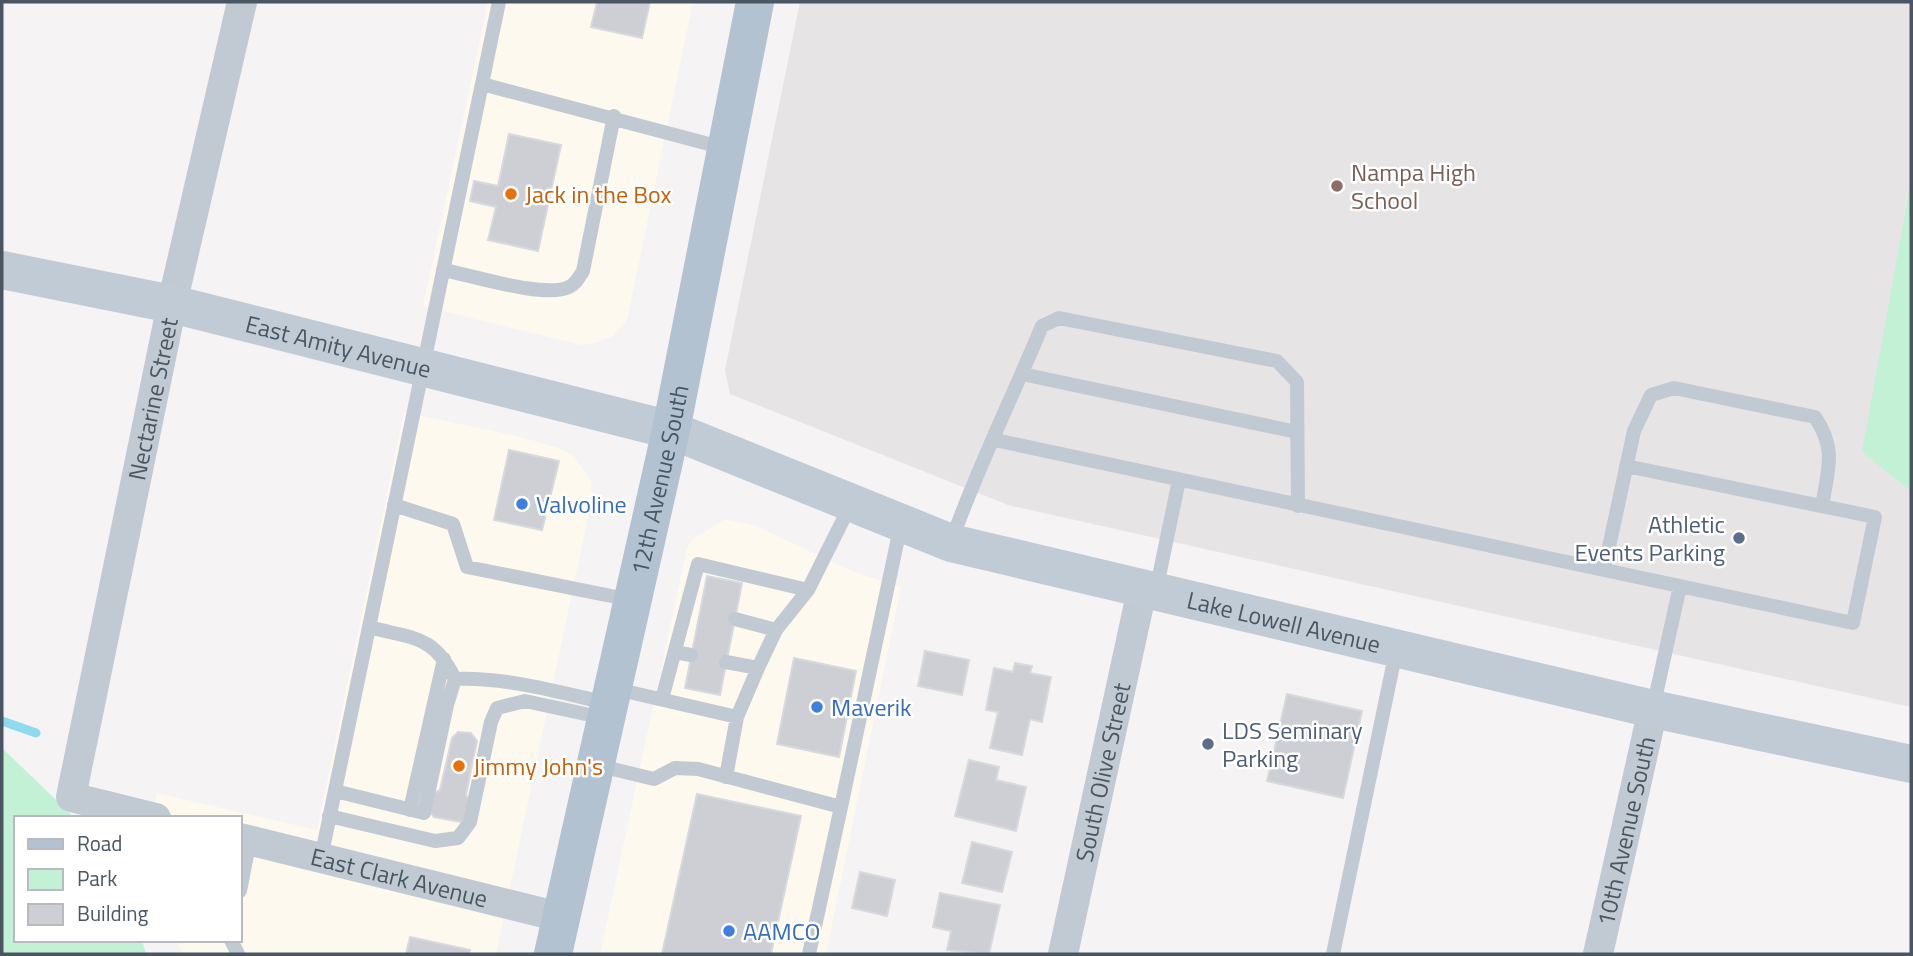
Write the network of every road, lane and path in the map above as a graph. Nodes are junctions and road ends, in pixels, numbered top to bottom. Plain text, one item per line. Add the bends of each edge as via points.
1 (242, 2) edge
2 (499, 2) edge
3 (755, 2) edge
4 (482, 84) junction
5 (614, 116) junction
6 (726, 148) junction
7 (2, 270) edge
8 (443, 270) junction
9 (172, 304) junction
10 (423, 368) junction
11 (1023, 374) junction
12 (671, 430) junction
13 (1297, 432) junction
14 (995, 440) junction
15 (1626, 466) junction
16 (1179, 480) junction
17 (851, 503) junction
18 (394, 505) junction
19 (1298, 506) junction
20 (1822, 506) junction
21 (901, 523) junction
22 (951, 543) junction
23 (1604, 570) junction
24 (1679, 586) junction
25 (808, 590) junction
26 (1149, 591) junction
27 (631, 600) junction
28 (735, 620) dead end
29 (369, 627) junction
30 (776, 630) junction
31 (1396, 648) junction
32 (675, 652) junction
33 (691, 655) dead end
34 (444, 659) junction
35 (726, 662) dead end
36 (758, 668) junction
37 (455, 679) junction
38 (663, 699) junction
39 (609, 703) junction
40 (1653, 709) junction
41 (737, 717) junction
42 (595, 764) junction
43 (1911, 764) edge
44 (726, 776) junction
45 (335, 791) junction
46 (841, 807) junction
47 (410, 810) junction
48 (148, 816) edge
49 (329, 816) junction
50 (245, 839) edge
51 (321, 858) junction
52 (242, 870) edge
53 (560, 917) junction
54 (553, 954) edge
55 (809, 954) edge
56 (1063, 954) edge
57 (1333, 954) edge
58 (1598, 954) edge

1 - 9 street, Nectarine Street
2 - 4 lane
3 - 6 main road, 12th Avenue South
4 - 5 lane
4 - 8 lane
5 - 6 lane
5 - 8 lane via 583,271 576,282 568,288 544,290
6 - 12 main road, 12th Avenue South
7 - 9 main road, East Amity Avenue
8 - 10 lane
9 - 10 main road, East Amity Avenue
9 - 48 street, Nectarine Street via 71,797
10 - 12 main road, East Amity Avenue
10 - 18 lane
11 - 13 lane
11 - 13 lane via 1042,326 1059,318 1277,361 1297,382
11 - 14 lane
12 - 17 main road, Lake Lowell Avenue
12 - 27 main road, 12th Avenue South
13 - 19 lane
14 - 16 lane
14 - 22 lane
15 - 20 lane
15 - 20 lane via 1643,408 1651,395 1674,388 1815,417 1827,436 1831,455
15 - 23 lane
16 - 19 lane
16 - 26 lane
17 - 21 main road, Lake Lowell Avenue
17 - 25 lane
18 - 27 lane via 453,524 467,567
18 - 29 lane
19 - 23 lane
20 - 24 lane via 1875,517 1853,623
21 - 22 main road, Lake Lowell Avenue
21 - 46 lane
22 - 26 main road, Lake Lowell Avenue
23 - 24 lane
24 - 40 lane
25 - 30 lane
25 - 32 lane via 698,564 692,610
26 - 31 main road, Lake Lowell Avenue
26 - 56 street, South Olive Street
27 - 39 main road, 12th Avenue South
28 - 30 lane
29 - 34 lane via 429,643
29 - 45 lane
30 - 36 lane
31 - 40 main road, Lake Lowell Avenue
31 - 57 lane
32 - 33 lane
32 - 38 lane
34 - 37 lane
34 - 47 lane
35 - 36 lane
36 - 41 lane
37 - 39 lane via 476,678
37 - 47 lane via 424,813
38 - 39 lane
38 - 41 lane
39 - 42 main road, 12th Avenue South
39 - 49 lane via 525,701 497,708 470,822 458,838 435,841
40 - 43 main road, Lake Lowell Avenue
40 - 58 street, 10th Avenue South
41 - 44 lane
42 - 44 lane via 654,779 675,768
42 - 53 main road, 12th Avenue South
44 - 46 lane
45 - 47 lane
45 - 49 lane
46 - 55 lane
49 - 51 lane
50 - 51 street, East Clark Avenue
50 - 52 lane
51 - 53 street, East Clark Avenue
53 - 54 main road, 12th Avenue South

